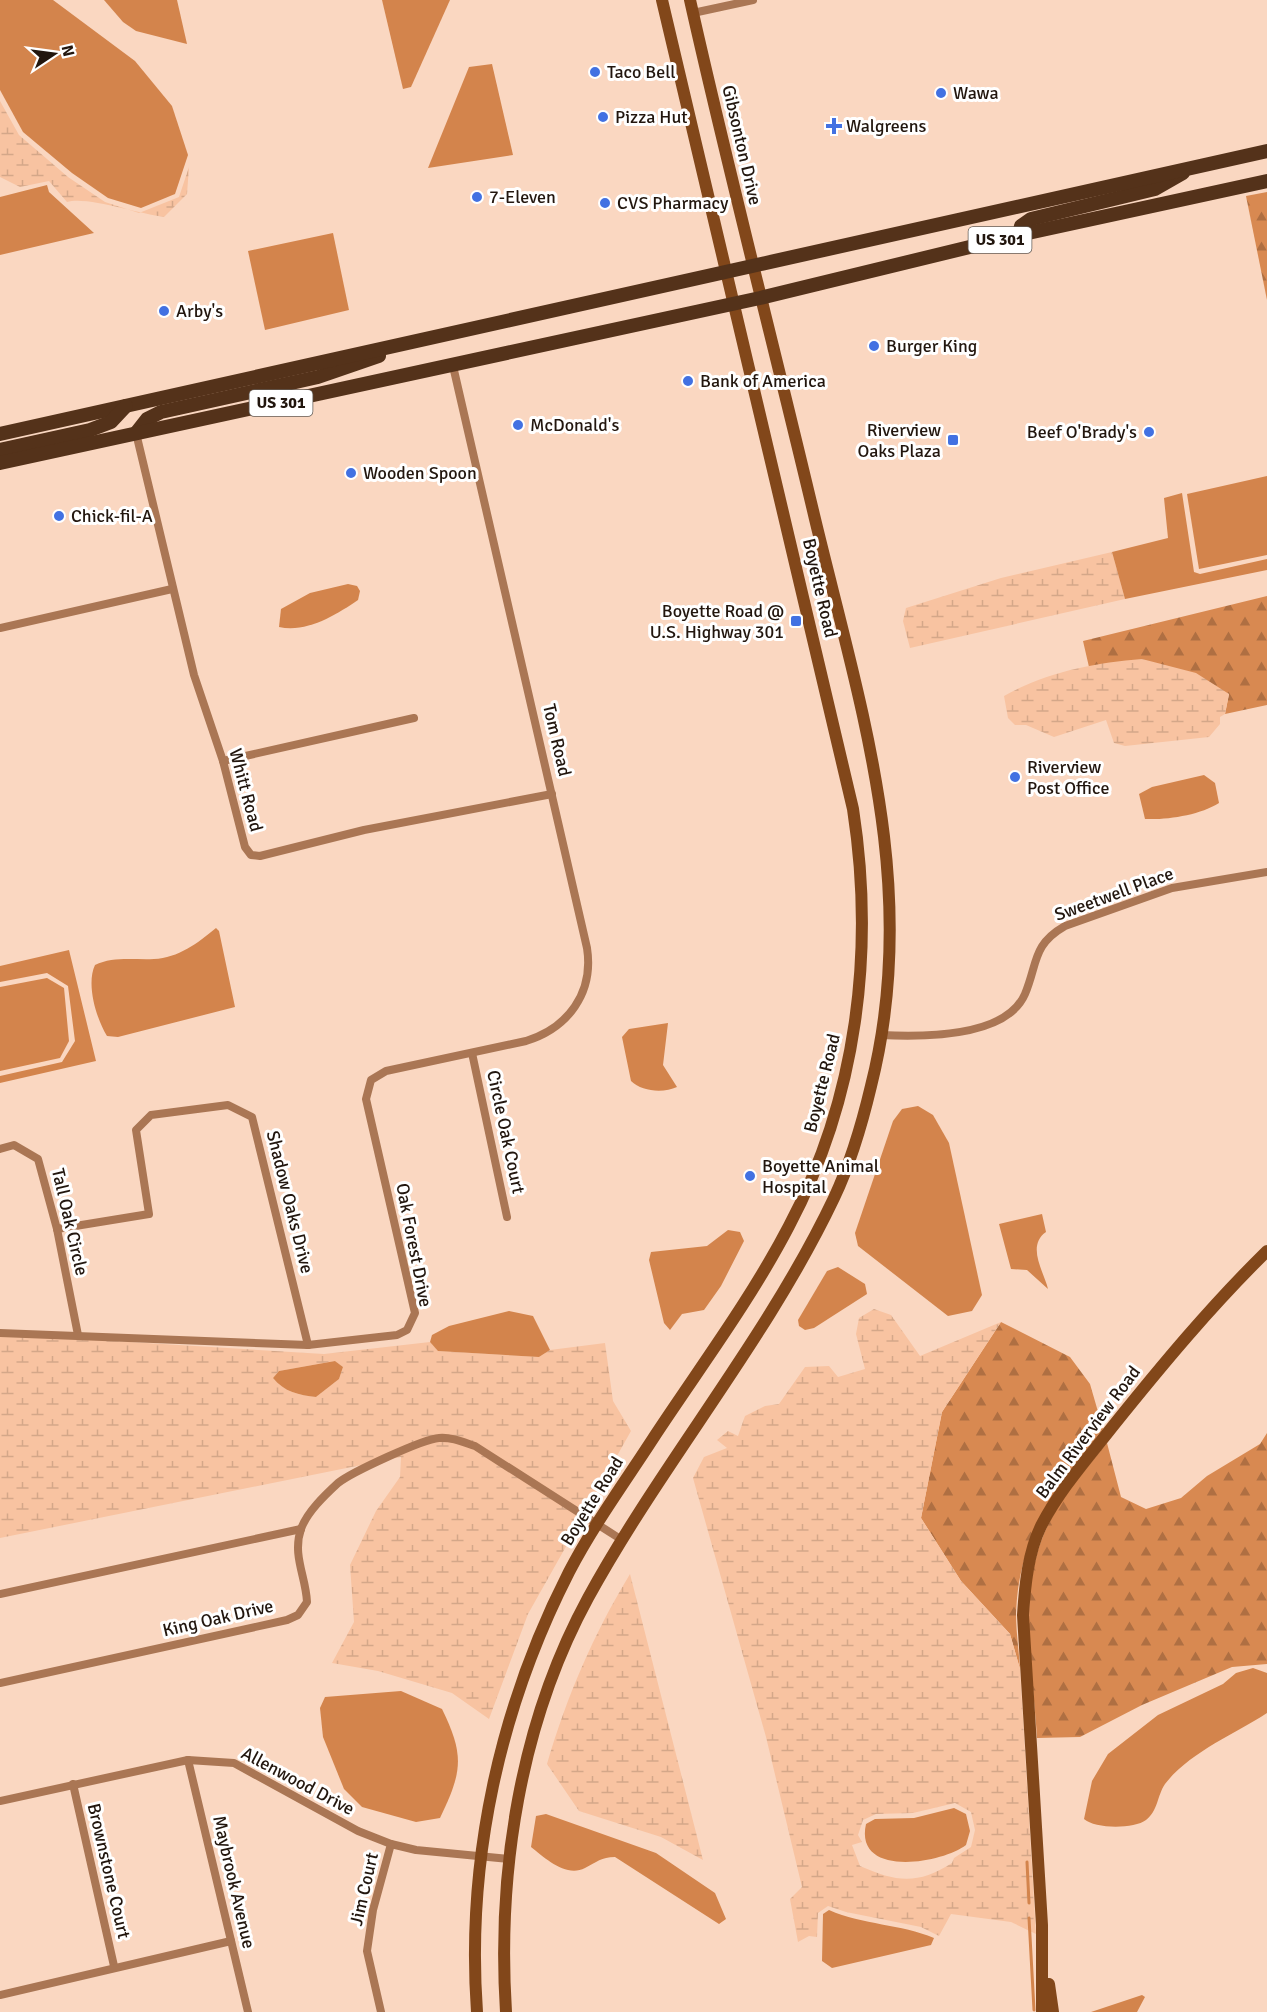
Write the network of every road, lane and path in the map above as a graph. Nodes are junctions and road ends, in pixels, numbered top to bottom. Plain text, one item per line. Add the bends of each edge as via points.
1 (662, 0) edge
2 (690, 0) edge
3 (753, 0) edge
4 (693, 13) junction
5 (1267, 151) edge
6 (1189, 169) junction
7 (1267, 181) edge
8 (1019, 235) junction
9 (751, 266) junction
10 (725, 272) junction
11 (760, 298) junction
12 (734, 303) junction
13 (394, 346) junction
14 (453, 366) junction
15 (126, 406) junction
16 (136, 433) junction
17 (0, 434) edge
18 (0, 450) edge
19 (0, 463) edge
20 (172, 589) junction
21 (0, 628) edge
22 (414, 718) dead end
23 (223, 761) junction
24 (552, 794) junction
25 (1267, 872) edge
26 (881, 1035) junction
27 (472, 1053) junction
28 (0, 1149) edge
29 (507, 1218) dead end
30 (57, 1229) junction
31 (1267, 1251) edge
32 (0, 1333) edge
33 (78, 1335) junction
34 (308, 1345) junction
35 (598, 1525) junction
36 (301, 1528) junction
37 (622, 1539) junction
38 (0, 1594) edge
39 (0, 1683) edge
40 (188, 1760) junction
41 (73, 1784) junction
42 (0, 1801) edge
43 (392, 1844) junction
44 (481, 1856) junction
45 (509, 1859) junction
46 (1042, 1925) junction
47 (231, 1941) junction
48 (114, 1966) junction
49 (0, 1995) edge
50 (248, 2012) edge
51 (381, 2012) edge
52 (477, 2012) edge
53 (506, 2012) edge
54 (1042, 2012) edge
55 (1053, 2012) edge

1 - 10 main road
2 - 4 main road, Gibsonton Drive
3 - 4 street
4 - 9 main road, Gibsonton Drive
5 - 6 main road, US 301
6 - 8 main road via 1155,189 1031,219 1021,226
6 - 9 main road, US 301
7 - 8 main road, US 301
8 - 11 main road, US 301
9 - 10 main road, US 301
9 - 11 main road, Gibsonton Drive
10 - 12 main road, Boyette Road
10 - 13 main road, US 301
11 - 12 main road, US 301
11 - 26 main road, Boyette Road via 882,811 891,905 889,976
12 - 14 main road, US 301
12 - 35 main road, Boyette Road via 853,809 862,904 859,985 850,1056 840,1095 824,1148 801,1202 744,1300
13 - 15 main road, US 301
13 - 16 main road via 367,362 318,377 161,412 147,419
14 - 16 main road, US 301
14 - 24 street, Tom Road
15 - 17 main road, US 301
15 - 18 main road via 111,422 90,430
16 - 19 main road, US 301
16 - 20 street, Whitt Road
20 - 21 street
20 - 23 street, Whitt Road via 194,675
22 - 23 street
23 - 24 street, Whitt Road via 245,847 256,856 364,830
24 - 27 street, Tom Road via 587,948 584,989 568,1017 551,1031
25 - 26 street, Sweetwell Place via 1172,888 1052,933 1042,945 1020,1002 998,1021 933,1034
26 - 37 main road, Boyette Road via 858,1134 835,1197 766,1317
27 - 29 street, Circle Oak Court
27 - 34 street, Oak Forest Drive via 386,1071 371,1080 366,1099 414,1313 407,1330 397,1335
28 - 30 street, Tall Oak Circle via 14,1145 38,1159
30 - 33 street, Tall Oak Circle
30 - 34 street, Shadow Oaks Drive via 149,1214 136,1130 151,1115 228,1105 252,1117
31 - 46 main road, Balm Riverview Road via 1163,1363 1061,1491 1040,1527 1026,1575 1023,1607
32 - 33 street, Oak Forest Drive
33 - 34 street, Oak Forest Drive
35 - 36 street, King Oak Drive via 475,1446 438,1438 417,1444 340,1482 317,1504
35 - 37 street, King Oak Drive
35 - 44 main road, Boyette Road via 570,1570 523,1678 500,1755
36 - 38 street
36 - 39 street, King Oak Drive via 297,1554 307,1602 298,1615
37 - 45 main road, Boyette Road via 585,1604 544,1705 517,1807
40 - 41 street, Allenwood Drive
40 - 43 street, Allenwood Drive via 234,1763 358,1831
40 - 47 street, Maybrook Avenue
41 - 42 street, Allenwood Drive
41 - 48 street, Brownstone Court
43 - 44 street, Allenwood Drive
43 - 51 street, Jim Court via 373,1910 367,1951
44 - 45 street, Allenwood Drive
44 - 52 main road, Boyette Road via 475,1951
45 - 53 main road, Boyette Road via 504,1930
46 - 54 main road, Balm Riverview Road
46 - 55 main road, Balm Riverview Road
47 - 48 street
47 - 50 street, Maybrook Avenue
48 - 49 street

